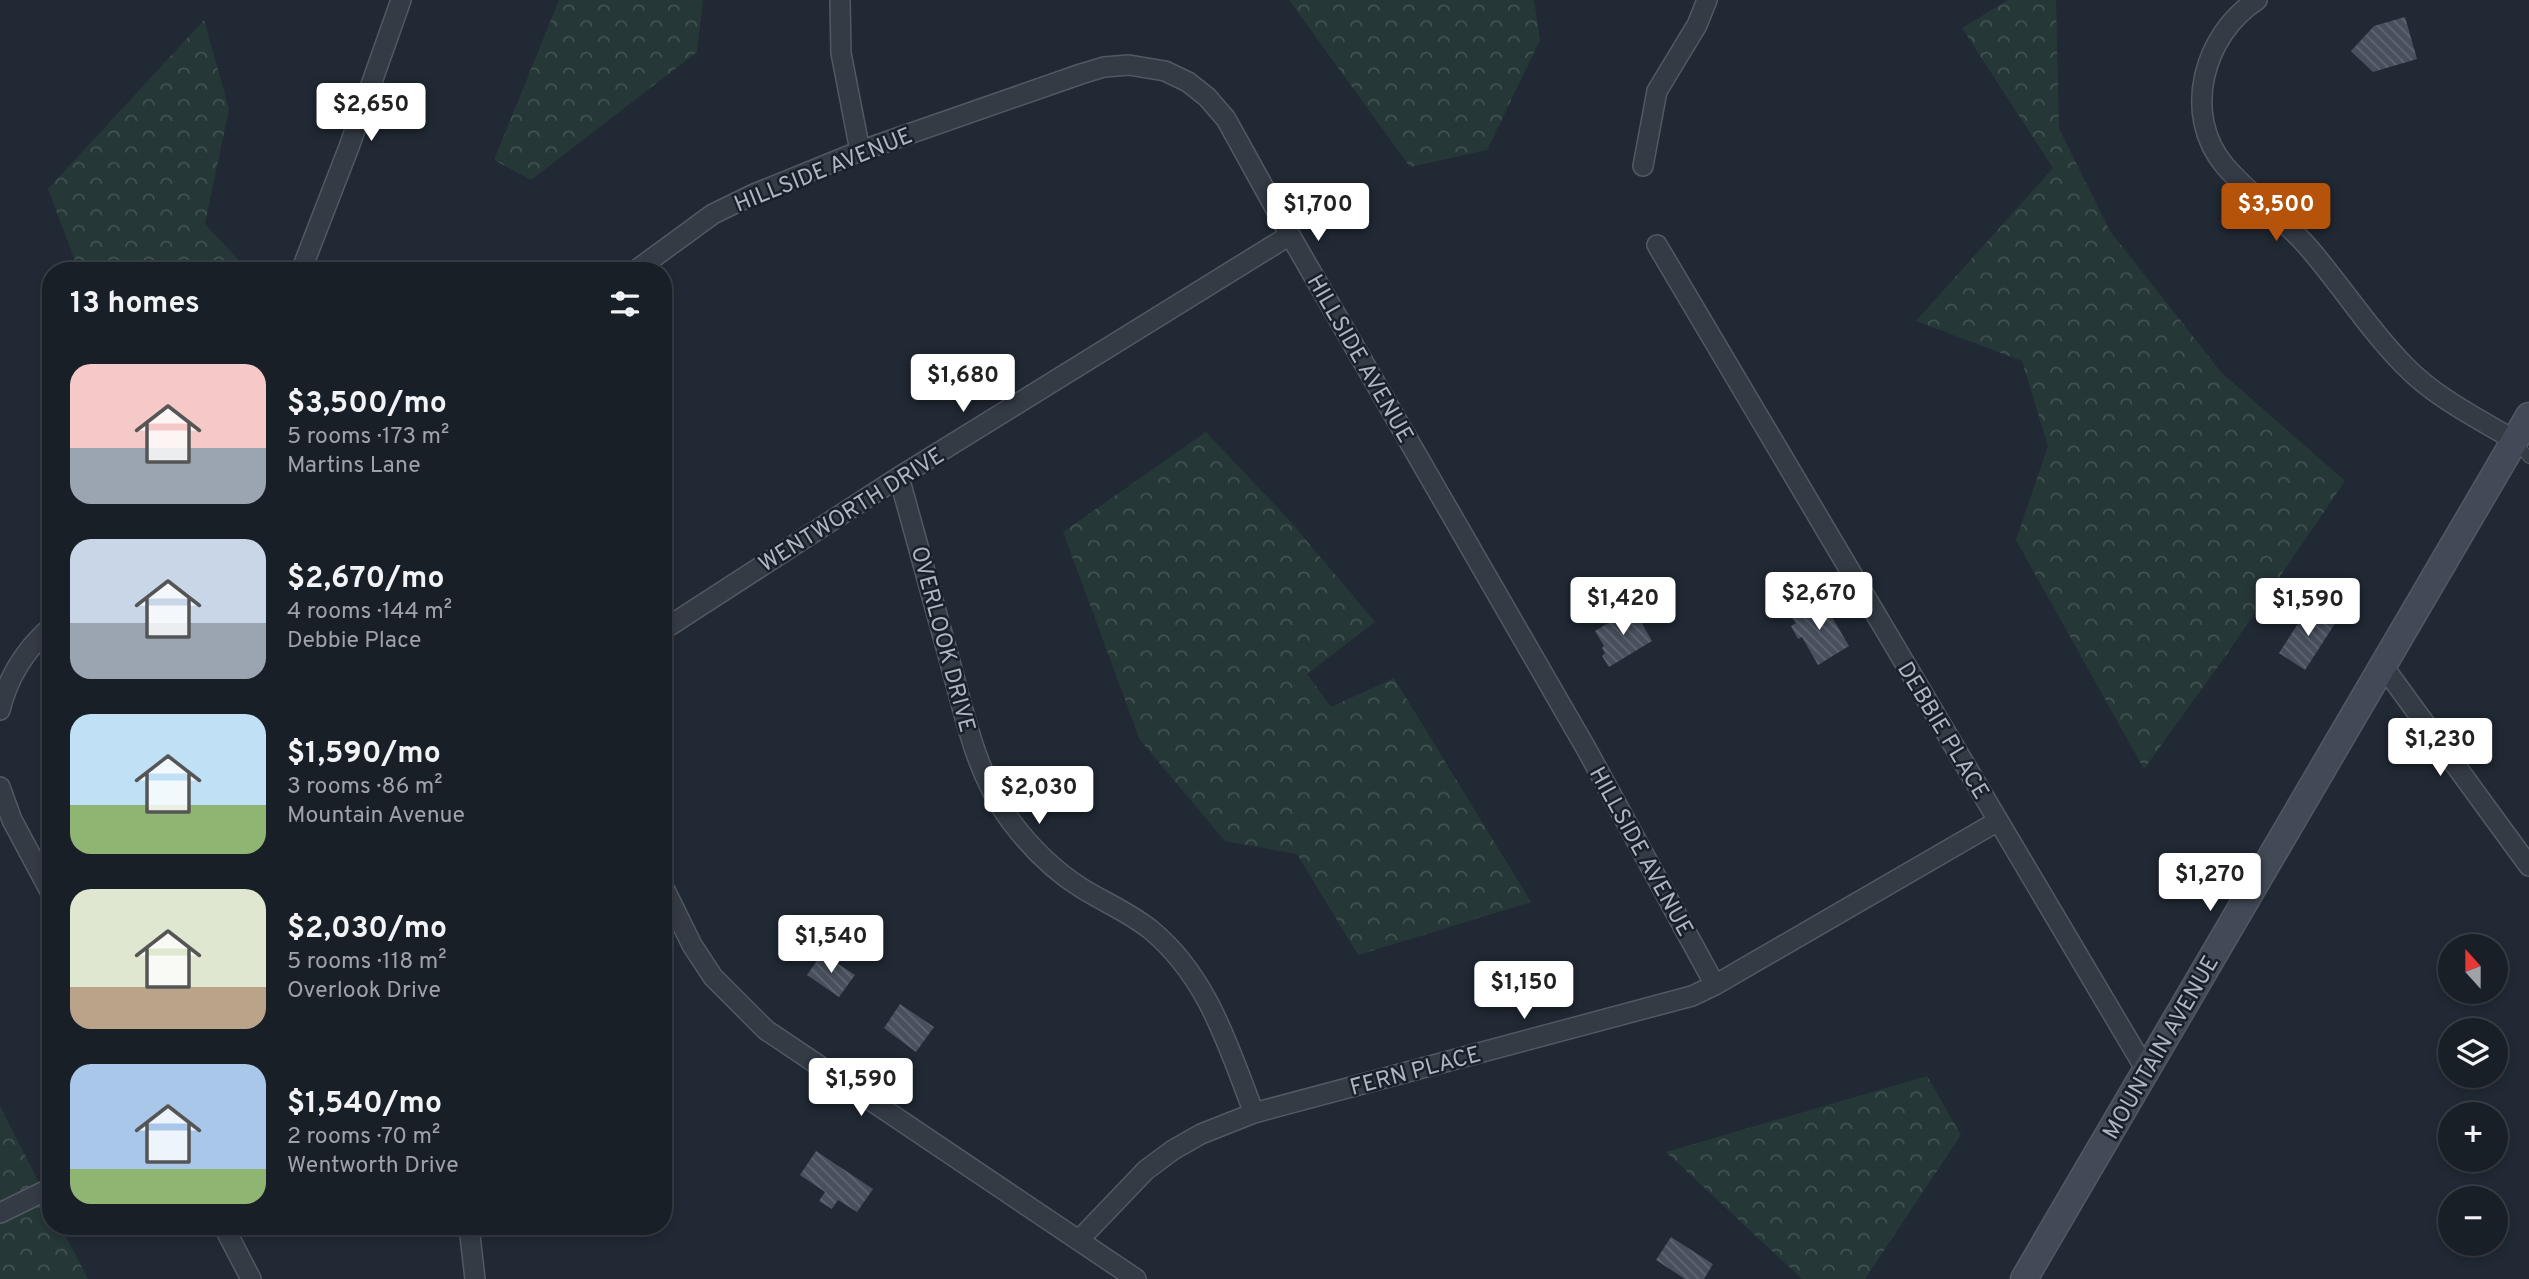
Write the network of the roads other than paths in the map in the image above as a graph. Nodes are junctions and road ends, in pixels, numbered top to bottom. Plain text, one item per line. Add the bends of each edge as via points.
1 (401, 0) edge
2 (840, 0) edge
3 (1707, 0) edge
4 (2258, 0) edge
5 (860, 151) junction
6 (1643, 166) dead end
7 (1290, 235) junction
8 (1657, 245) dead end
9 (304, 262) edge
10 (647, 262) edge
11 (2529, 416) edge
12 (2524, 445) edge
13 (899, 477) junction
14 (672, 624) edge
15 (42, 637) edge
16 (2383, 666) junction
17 (0, 710) edge
18 (0, 787) edge
19 (1998, 821) junction
20 (2529, 866) edge
21 (42, 876) edge
22 (672, 904) edge
23 (1715, 985) junction
24 (2146, 1070) junction
25 (1254, 1112) junction
26 (42, 1192) edge
27 (0, 1213) edge
28 (229, 1235) edge
29 (470, 1235) edge
30 (1079, 1240) junction
31 (251, 1279) edge
32 (475, 1279) edge
33 (1136, 1279) edge
34 (2024, 1279) edge

1 - 9 street
2 - 5 street via 841,53
3 - 6 street via 1657,91
4 - 12 street via 2228,26 2209,58 2203,83 2202,108 2224,165 2308,247 2406,367 2442,397
5 - 7 street, HILLSIDE AVENUE via 1104,67 1141,66 1188,82 1216,105
5 - 10 street, HILLSIDE AVENUE via 713,214
7 - 13 street, WENTWORTH DRIVE
7 - 23 street, HILLSIDE AVENUE via 1580,738
8 - 19 street, DEBBIE PLACE
11 - 12 main road, MOUNTAIN AVENUE
12 - 16 main road, MOUNTAIN AVENUE
13 - 14 street, WENTWORTH DRIVE
13 - 25 street, OVERLOOK DRIVE via 972,743 994,795 1042,858 1085,890 1132,915 1189,970 1216,1014
15 - 17 street via 21,660
16 - 20 street
16 - 24 main road, MOUNTAIN AVENUE
18 - 21 street
19 - 23 street, FERN PLACE
19 - 24 street, DEBBIE PLACE
22 - 30 street via 713,977 766,1030
23 - 25 street, FERN PLACE via 1652,1008
24 - 34 main road, MOUNTAIN AVENUE
25 - 30 street, FERN PLACE via 1173,1150 1146,1170
26 - 27 street
28 - 31 street
29 - 32 street
30 - 33 street

